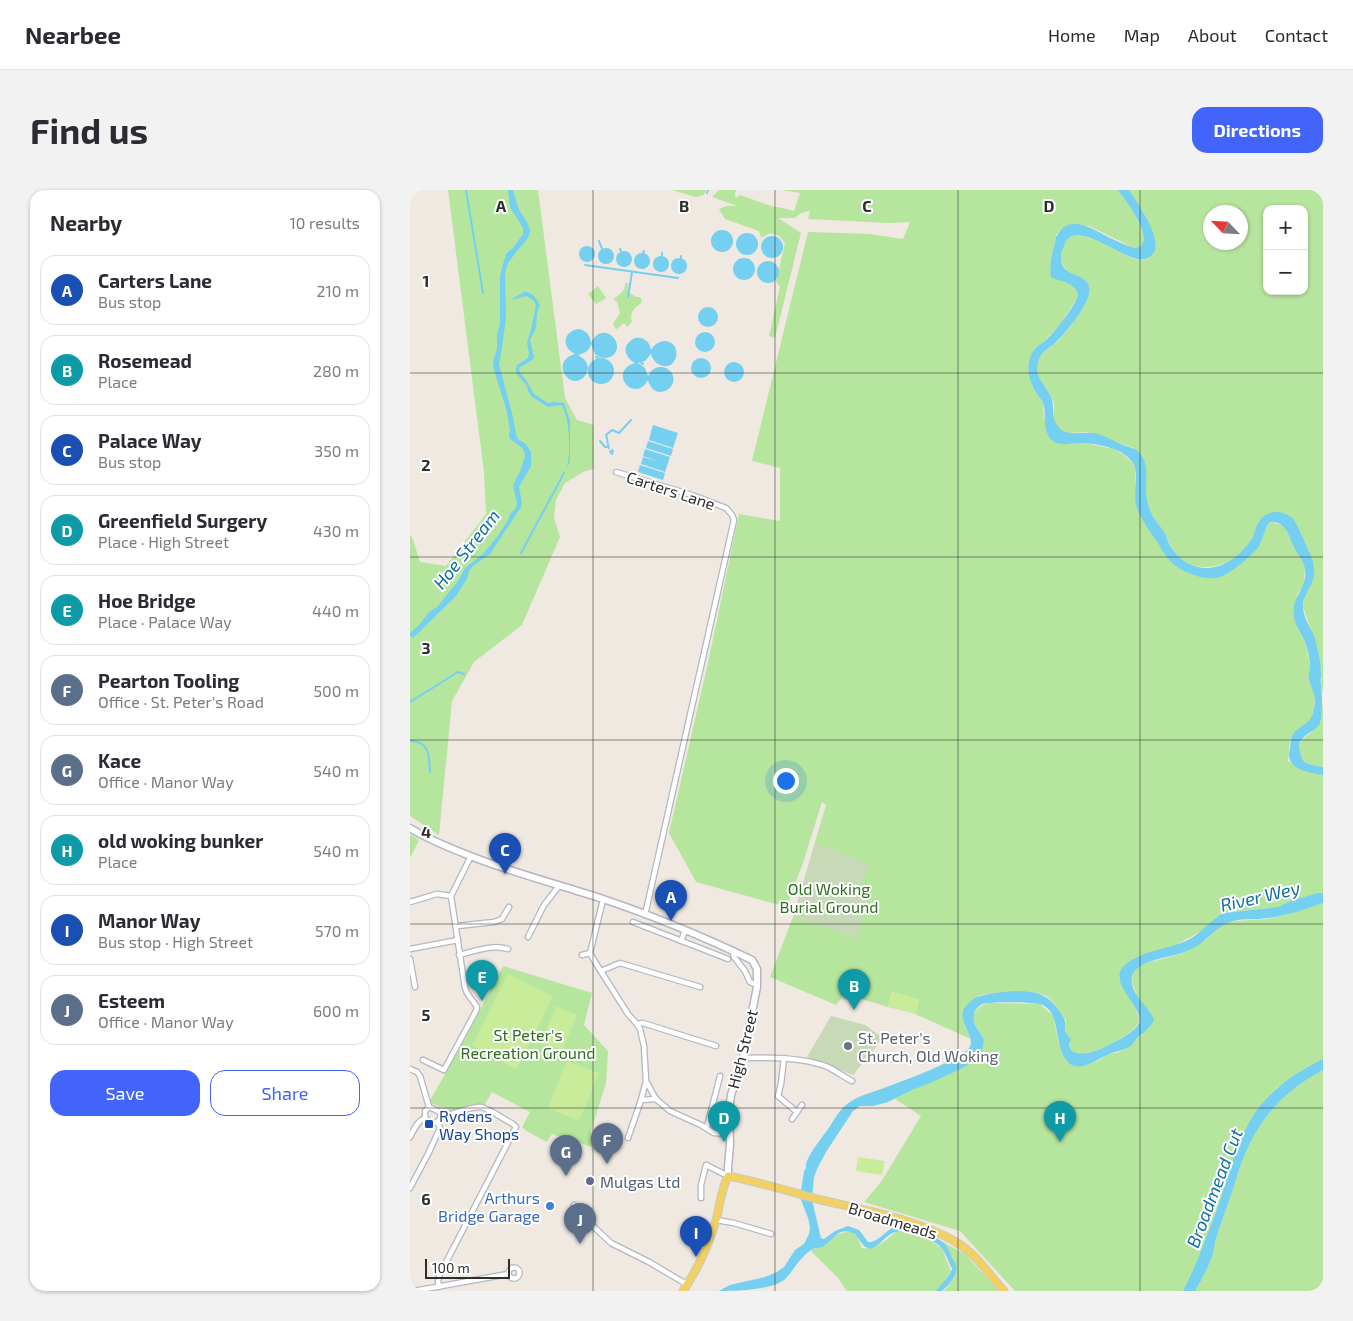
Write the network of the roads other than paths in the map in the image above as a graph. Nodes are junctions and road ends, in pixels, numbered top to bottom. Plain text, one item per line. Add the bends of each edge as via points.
1 (616, 472) dead end
2 (410, 828) edge
3 (471, 856) junction
4 (559, 886) junction
5 (452, 896) junction
6 (603, 900) junction
7 (410, 902) edge
8 (509, 907) dead end
9 (645, 915) junction
10 (633, 922) dead end
11 (457, 926) junction
12 (685, 931) junction
13 (528, 936) dead end
14 (458, 940) junction
15 (681, 940) junction
16 (410, 949) edge
17 (508, 950) dead end
18 (732, 951) junction
19 (590, 953) junction
20 (459, 955) junction
21 (582, 955) dead end
22 (410, 959) edge
23 (728, 959) dead end
24 (601, 972) junction
25 (757, 985) junction
26 (700, 987) dead end
27 (415, 988) dead end
28 (637, 1024) junction
29 (716, 1046) dead end
30 (743, 1058) junction
31 (784, 1058) junction
32 (423, 1060) dead end
33 (410, 1069) edge
34 (720, 1076) dead end
35 (646, 1081) junction
36 (852, 1081) dead end
37 (656, 1099) junction
38 (641, 1100) junction
39 (802, 1105) dead end
40 (429, 1107) junction
41 (797, 1112) junction
42 (441, 1116) junction
43 (425, 1118) junction
44 (792, 1119) dead end
45 (437, 1122) junction
46 (708, 1128) junction
47 (730, 1134) junction
48 (410, 1138) edge
49 (628, 1138) dead end
50 (728, 1176) junction
51 (410, 1188) edge
52 (701, 1198) dead end
53 (574, 1206) dead end
54 (716, 1220) junction
55 (760, 1230) junction
56 (771, 1234) dead end
57 (758, 1237) dead end
58 (508, 1274) dead end
59 (439, 1287) junction
60 (685, 1288) edge
61 (414, 1291) edge
62 (1004, 1291) edge

1 - 9 street, Carters Lane via 726,508 734,520
2 - 3 main road
3 - 4 main road
3 - 5 street
4 - 6 main road
4 - 13 street via 544,905
5 - 7 street via 437,894
5 - 11 street
6 - 9 main road
6 - 19 street
8 - 11 street via 502,919 494,922
9 - 12 main road
10 - 15 street
11 - 14 street
12 - 15 street
12 - 18 main road
14 - 16 street
14 - 20 street
15 - 23 street
17 - 20 street via 501,947
18 - 25 street via 750,982
18 - 25 main road, High Street via 752,960 757,969
19 - 21 street
19 - 24 street
20 - 32 street via 465,988 477,1006 476,1011 444,1070
22 - 27 street
24 - 26 street via 620,963
24 - 28 street
25 - 30 main road, High Street
28 - 29 street
28 - 35 street via 644,1046
30 - 31 street
30 - 47 main road, High Street via 731,1095
31 - 36 street via 829,1067
31 - 41 street via 778,1096
33 - 40 street via 420,1076
34 - 46 street
35 - 37 street
35 - 38 street
37 - 38 street
37 - 46 street via 670,1111
38 - 49 street
39 - 41 street
40 - 42 street via 439,1111
40 - 43 street
41 - 44 street
42 - 45 street
42 - 59 street via 481,1107 516,1127 440,1274
43 - 45 street via 432,1123
43 - 48 street via 417,1124
45 - 51 street via 439,1132
46 - 47 street via 716,1134
47 - 50 main road, High Street
50 - 52 street via 706,1165
50 - 54 main road, High Street
50 - 62 main road, Broadmeads via 872,1211 927,1228 970,1252
53 - 60 street via 611,1243 649,1262
54 - 55 street
54 - 60 main road, High Street via 707,1246
55 - 56 street
55 - 57 street
58 - 59 street
59 - 61 street

